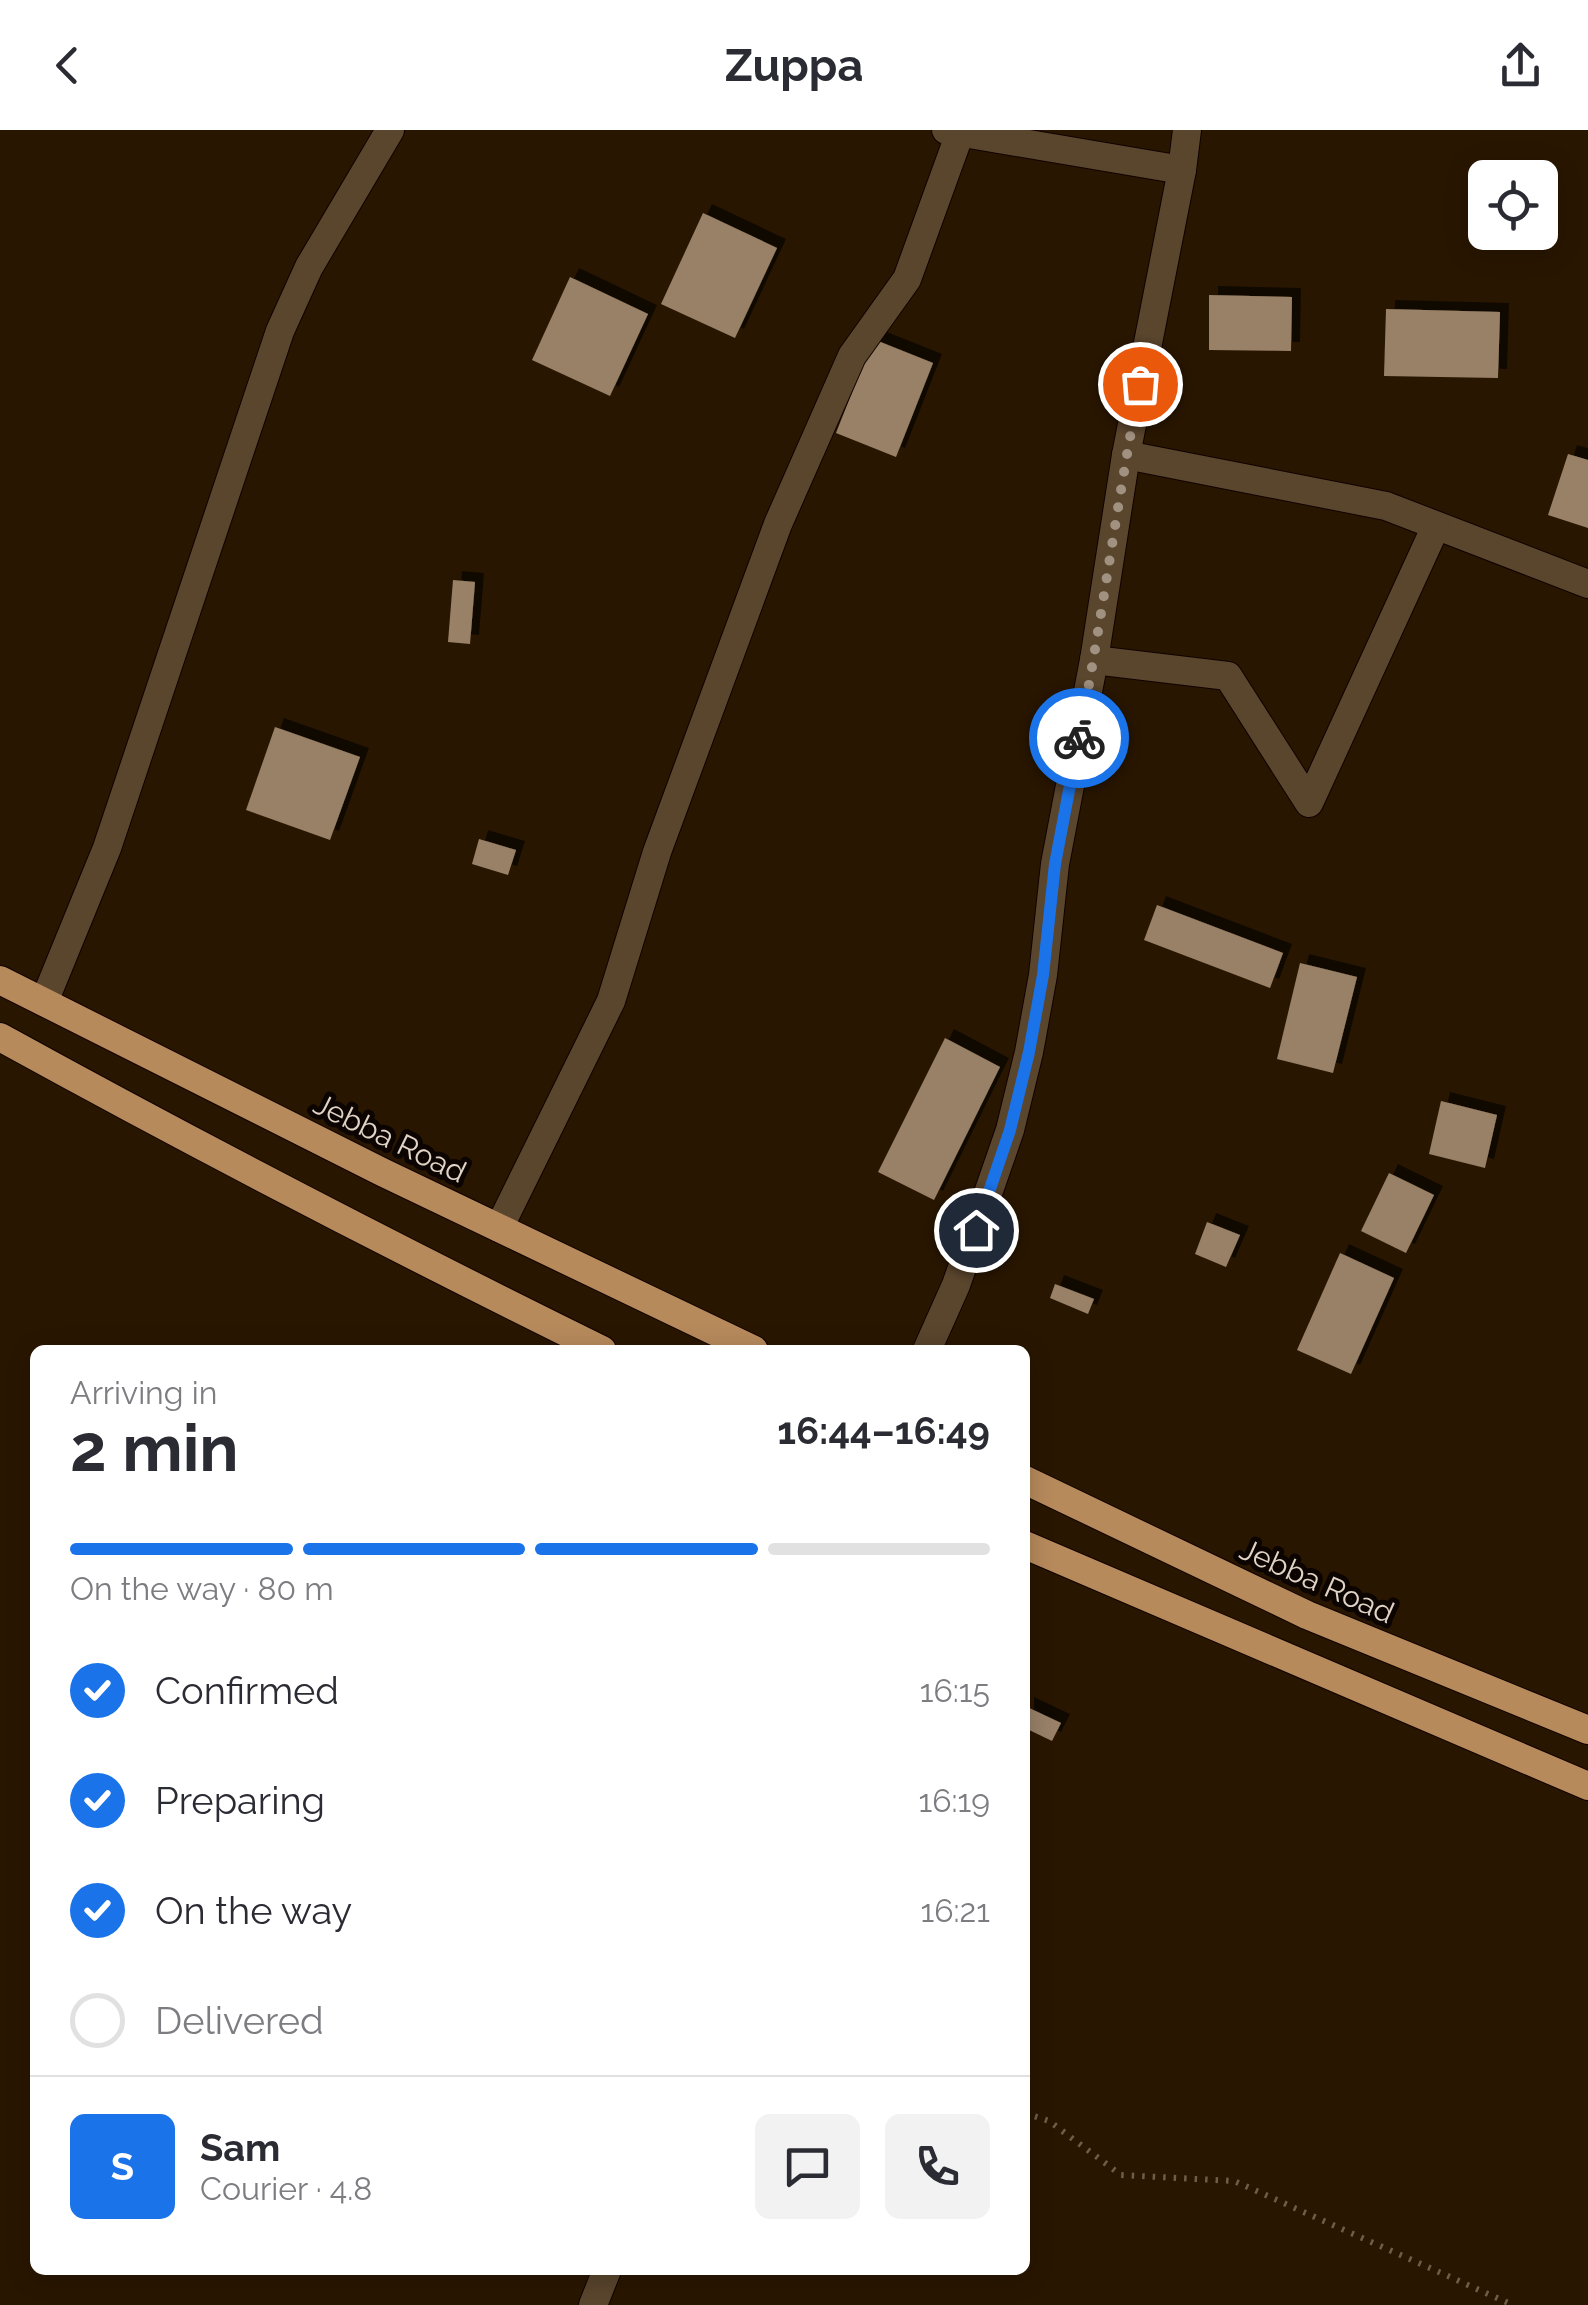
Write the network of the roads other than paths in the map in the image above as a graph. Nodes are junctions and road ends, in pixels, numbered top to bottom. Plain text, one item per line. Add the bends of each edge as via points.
1 (390, 130) edge
2 (1187, 130) edge
3 (952, 132) edge
4 (1182, 170) junction
5 (1126, 454) junction
6 (1436, 526) junction
7 (1588, 584) edge
8 (1094, 660) junction
9 (0, 980) edge
10 (44, 1002) junction
11 (0, 1037) edge
12 (499, 1228) junction
13 (592, 1345) edge
14 (744, 1345) edge
15 (929, 1345) edge
16 (1030, 1482) edge
17 (1030, 1547) edge
18 (1588, 1730) edge
19 (1588, 1786) edge
20 (605, 2275) edge
21 (594, 2305) edge

1 - 10 street via 280,331 108,848
2 - 4 street
3 - 4 street
3 - 12 street via 907,279 852,356 778,524 657,852 611,1002
4 - 5 street
5 - 6 street via 1386,506
5 - 8 street
6 - 7 street
6 - 8 street via 1308,803 1228,676
8 - 15 street via 1055,864 1029,1052 1010,1130
9 - 10 highway, Jebba Road
10 - 12 highway, Jebba Road
11 - 13 highway
12 - 14 highway, Jebba Road
16 - 18 highway, Jebba Road via 1307,1614
17 - 19 highway
20 - 21 street

